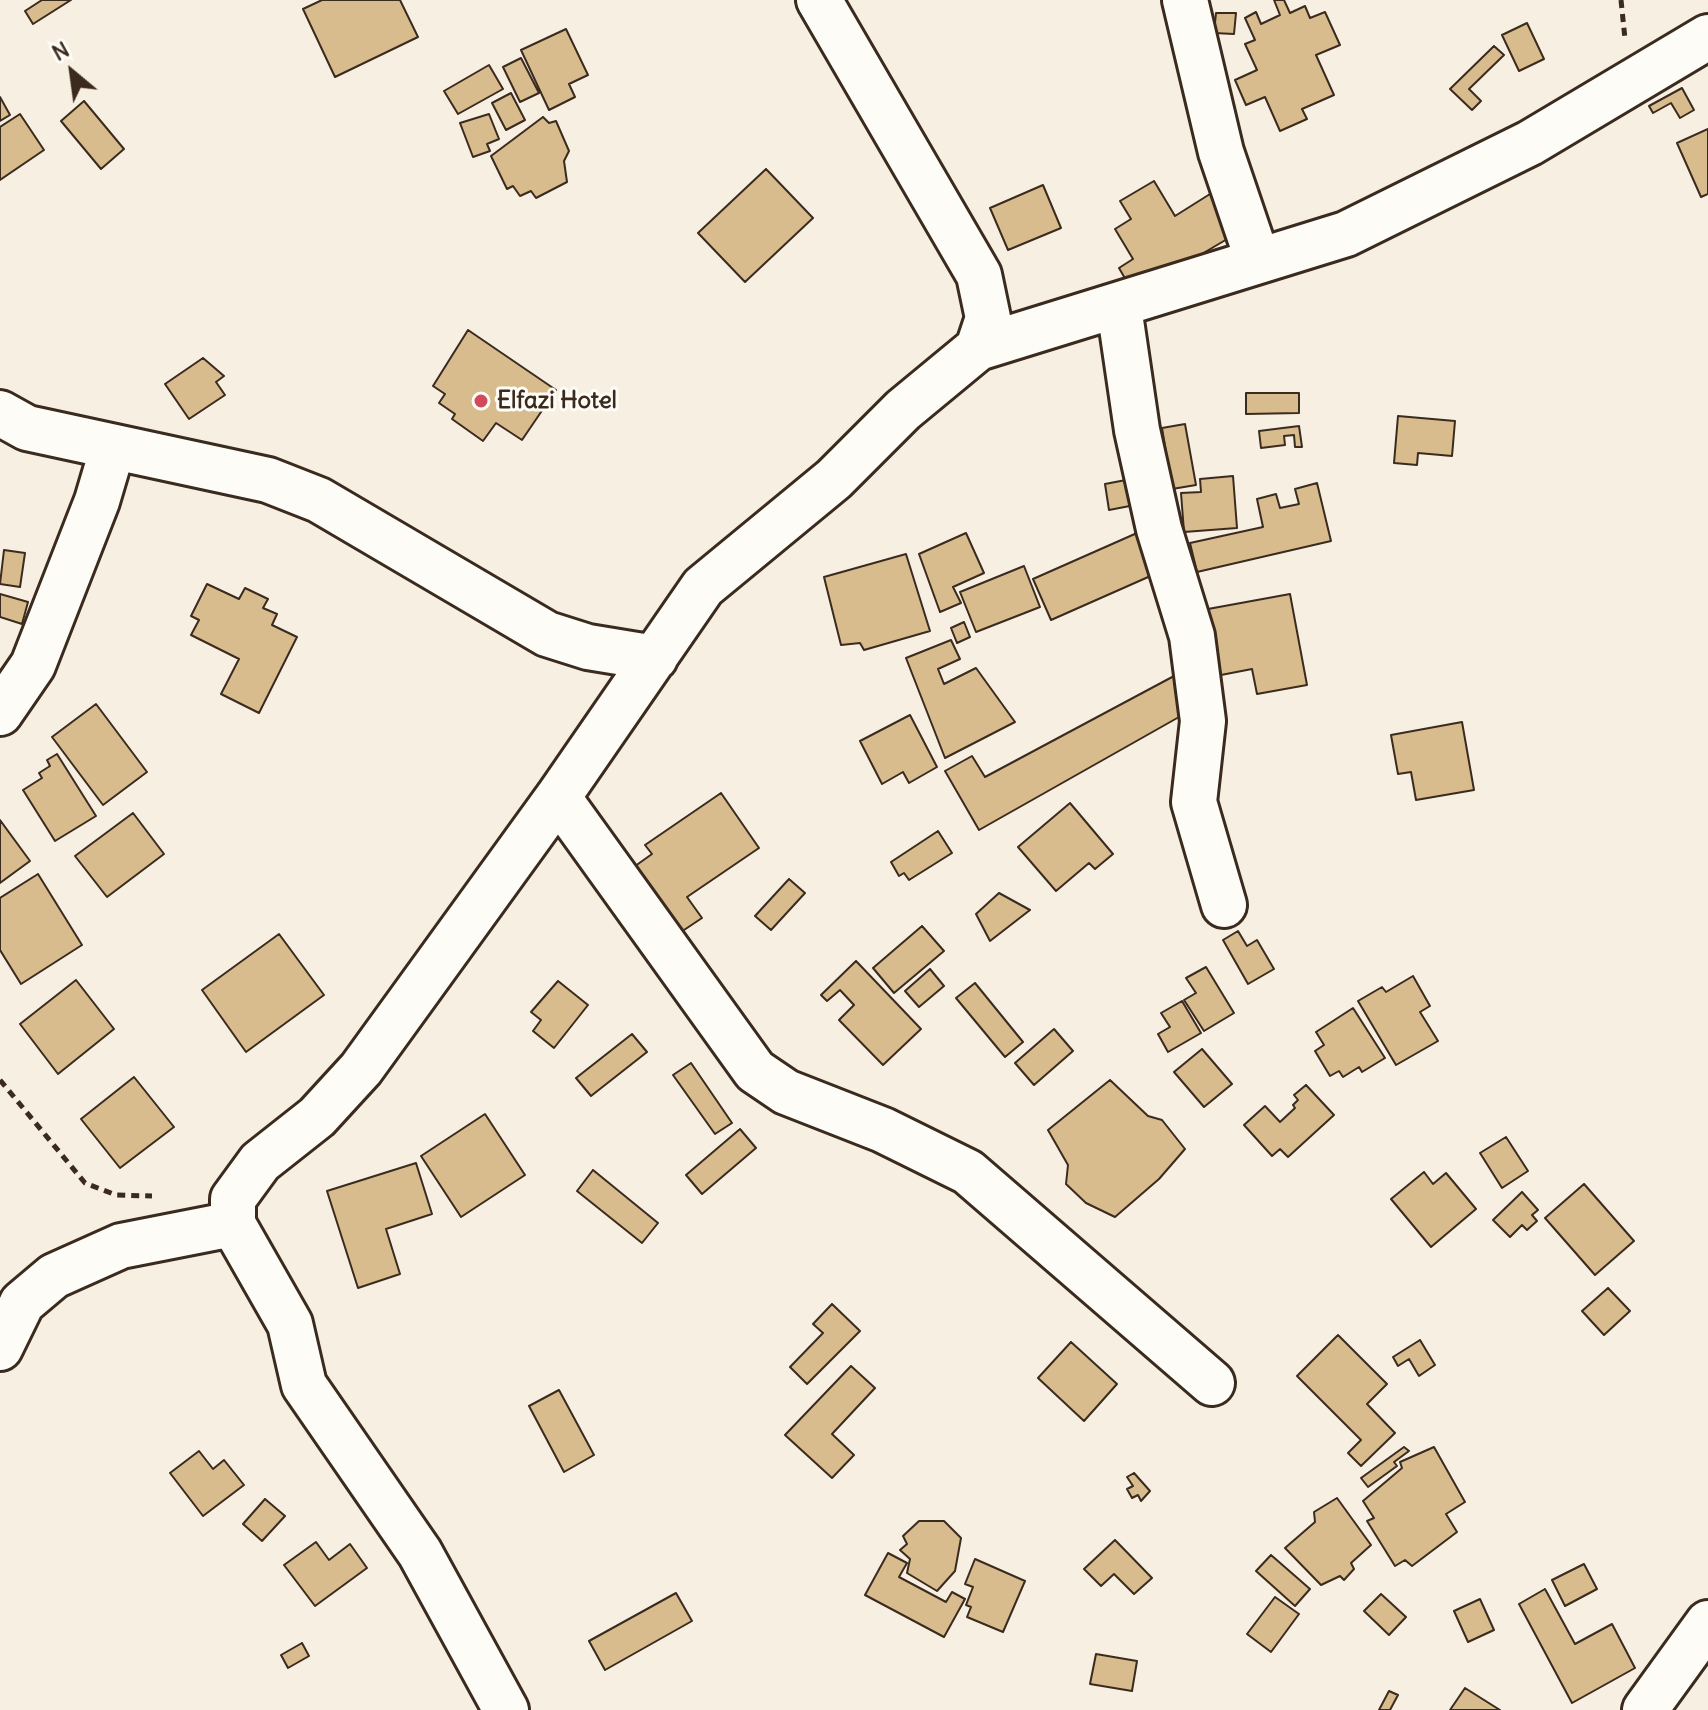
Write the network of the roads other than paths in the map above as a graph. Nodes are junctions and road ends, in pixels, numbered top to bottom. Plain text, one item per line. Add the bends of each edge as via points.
1 (819, 0) edge
2 (1185, 0) edge
3 (1708, 37) edge
4 (1258, 261) junction
5 (1119, 307) junction
6 (978, 348) junction
7 (0, 413) edge
8 (113, 447) junction
9 (655, 658) junction
10 (0, 713) edge
11 (558, 797) junction
12 (1224, 905) dead end
13 (233, 1224) junction
14 (0, 1348) edge
15 (1212, 1383) dead end
16 (1708, 1623) edge
17 (506, 1710) edge
18 (1645, 1710) edge

1 - 6 street via 979,275 988,318
2 - 4 street via 1221,152
3 - 4 street via 1516,150 1346,234
4 - 5 street
5 - 6 street
5 - 12 street via 1137,430 1159,529 1192,636 1203,721 1194,802
6 - 9 street via 903,410 834,479 703,587
7 - 8 street via 27,428
8 - 9 street via 268,480 319,500 547,634
8 - 10 street via 33,665
9 - 11 street
11 - 13 street via 361,1069 317,1117 260,1162 233,1199
11 - 15 street via 755,1071 786,1092 883,1130 968,1172
13 - 14 street via 121,1246 54,1276 22,1303
13 - 17 street via 290,1324 304,1385 420,1553
16 - 18 street

